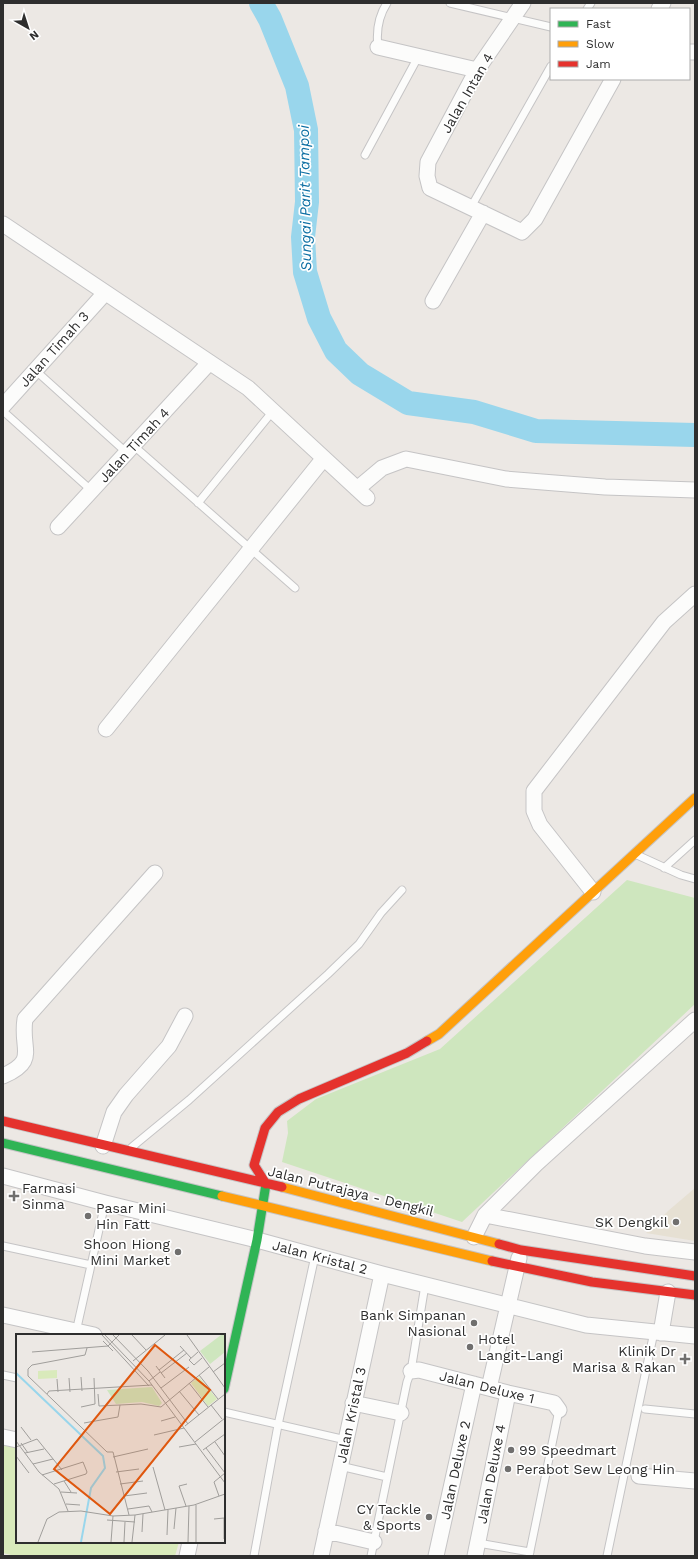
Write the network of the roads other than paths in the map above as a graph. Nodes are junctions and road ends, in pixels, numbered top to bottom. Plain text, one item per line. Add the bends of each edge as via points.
1 (387, 3) edge
2 (450, 3) edge
3 (523, 3) edge
4 (513, 18) junction
5 (550, 27) edge
6 (378, 47) joint
7 (418, 57) junction
8 (550, 68) edge
9 (477, 70) junction
10 (612, 80) edge
11 (365, 155) dead end
12 (477, 210) junction
13 (3, 224) edge
14 (105, 293) junction
15 (433, 301) dead end
16 (209, 363) junction
17 (35, 370) junction
18 (3, 406) edge
19 (3, 410) edge
20 (273, 411) junction
21 (130, 449) junction
22 (324, 458) junction
23 (695, 490) edge
24 (92, 491) junction
25 (198, 503) junction
26 (58, 527) dead end
27 (250, 549) junction
28 (295, 588) dead end
29 (695, 594) edge
30 (106, 729) dead end
31 (695, 798) edge
32 (695, 840) edge
33 (634, 854) junction
34 (664, 868) junction
35 (155, 873) dead end
36 (695, 879) edge
37 (402, 890) dead end
38 (593, 892) junction
39 (185, 1016) dead end
40 (695, 1020) edge
41 (3, 1076) edge
42 (3, 1121) edge
43 (3, 1143) edge
44 (103, 1146) junction
45 (127, 1151) junction
46 (3, 1176) edge
47 (266, 1184) junction
48 (104, 1203) junction
49 (262, 1205) junction
50 (486, 1215) junction
51 (474, 1237) junction
52 (257, 1240) junction
53 (3, 1246) edge
54 (521, 1250) junction
55 (695, 1252) edge
56 (315, 1256) junction
57 (91, 1265) junction
58 (518, 1267) junction
59 (382, 1274) junction
60 (695, 1276) edge
61 (425, 1285) junction
62 (668, 1292) junction
63 (695, 1295) edge
64 (508, 1306) junction
65 (3, 1315) edge
66 (657, 1332) junction
67 (76, 1333) edge
68 (695, 1336) edge
69 (227, 1364) edge
70 (411, 1370) junction
71 (3, 1375) edge
72 (16, 1378) edge
73 (225, 1381) edge
74 (474, 1384) junction
75 (489, 1388) junction
76 (508, 1393) junction
77 (354, 1403) junction
78 (646, 1408) dead end
79 (559, 1410) joint
80 (225, 1412) edge
81 (401, 1413) junction
82 (695, 1414) edge
83 (278, 1425) junction
84 (3, 1437) edge
85 (16, 1440) edge
86 (346, 1440) junction
87 (340, 1466) junction
88 (640, 1476) dead end
89 (387, 1477) junction
90 (695, 1482) edge
91 (326, 1531) junction
92 (190, 1543) edge
93 (372, 1549) edge
94 (476, 1549) edge
95 (530, 1554) edge
96 (187, 1556) edge
97 (254, 1556) edge
98 (320, 1556) edge
99 (436, 1556) edge
100 (607, 1556) edge

1 - 6 lane via 381,12 376,33
2 - 4 lane
3 - 4 street, Jalan Intan 4
4 - 5 lane
4 - 9 street, Jalan Intan 4
6 - 7 street
7 - 9 street
7 - 11 lane
8 - 12 lane
9 - 12 street, Jalan Intan 4 via 428,162 427,176 430,188
10 - 12 street via 535,220 522,232
12 - 15 street
13 - 14 street
14 - 16 street
14 - 17 street, Jalan Timah 3
16 - 20 street via 248,388
16 - 21 street, Jalan Timah 4
17 - 18 street, Jalan Timah 3
17 - 21 lane
19 - 24 lane
20 - 22 street
20 - 25 lane
21 - 24 street, Jalan Timah 4
21 - 25 lane
22 - 23 street via 362,493 382,468 406,459 506,479 605,487
22 - 27 street
24 - 26 street, Jalan Timah 4
25 - 27 lane
27 - 28 lane
27 - 30 street
29 - 38 street via 664,622 534,791 534,810 540,825
31 - 33 main road
32 - 34 lane
33 - 34 lane
33 - 38 main road
34 - 36 lane
35 - 41 street via 25,1019 24,1062 16,1070
37 - 45 lane via 359,944 328,974 188,1100
38 - 47 main road via 439,1034 407,1054 299,1099 278,1112 265,1128 254,1165
39 - 44 street via 169,1046 126,1094 114,1112
40 - 50 street via 536,1164
42 - 44 main road, Jalan Putrajaya - Dengkil
43 - 49 main road
44 - 45 main road, Jalan Putrajaya - Dengkil
45 - 47 main road, Jalan Putrajaya - Dengkil
46 - 48 street, Jalan Kristal 2
47 - 49 main road
47 - 51 main road, Jalan Putrajaya - Dengkil
48 - 52 street, Jalan Kristal 2
48 - 57 lane
49 - 52 main road
49 - 58 main road
50 - 51 street
50 - 55 street via 645,1246
51 - 54 main road, Jalan Putrajaya - Dengkil
52 - 56 street, Jalan Kristal 2
52 - 69 main road
53 - 57 lane
54 - 58 street
54 - 60 main road, Jalan Putrajaya - Dengkil
56 - 59 street, Jalan Kristal 2
56 - 83 lane
57 - 67 lane
58 - 62 main road via 592,1282
58 - 64 street
59 - 61 street, Jalan Kristal 2
59 - 77 street, Jalan Kristal 3
61 - 64 street, Jalan Kristal 2
61 - 70 lane
62 - 63 main road
62 - 66 street
64 - 66 street, Jalan Kristal 2 via 586,1325
64 - 75 street
65 - 67 street
66 - 68 street, Jalan Kristal 2
66 - 100 lane
69 - 73 main road
70 - 74 street, Jalan Deluxe 1
70 - 81 lane
71 - 72 lane
74 - 75 street, Jalan Deluxe 1
74 - 99 street, Jalan Deluxe 2
75 - 76 street, Jalan Deluxe 1
76 - 79 street, Jalan Deluxe 1 via 554,1403
76 - 94 street, Jalan Deluxe 4
77 - 81 street
77 - 86 street, Jalan Kristal 3
78 - 82 lane
79 - 95 lane
80 - 83 lane
81 - 89 lane
83 - 86 lane
83 - 97 lane
84 - 85 street
86 - 87 street, Jalan Kristal 3
87 - 89 lane
87 - 91 street, Jalan Kristal 3
88 - 90 street
89 - 93 lane
91 - 93 street
91 - 98 street, Jalan Kristal 3
92 - 96 street
94 - 95 lane

